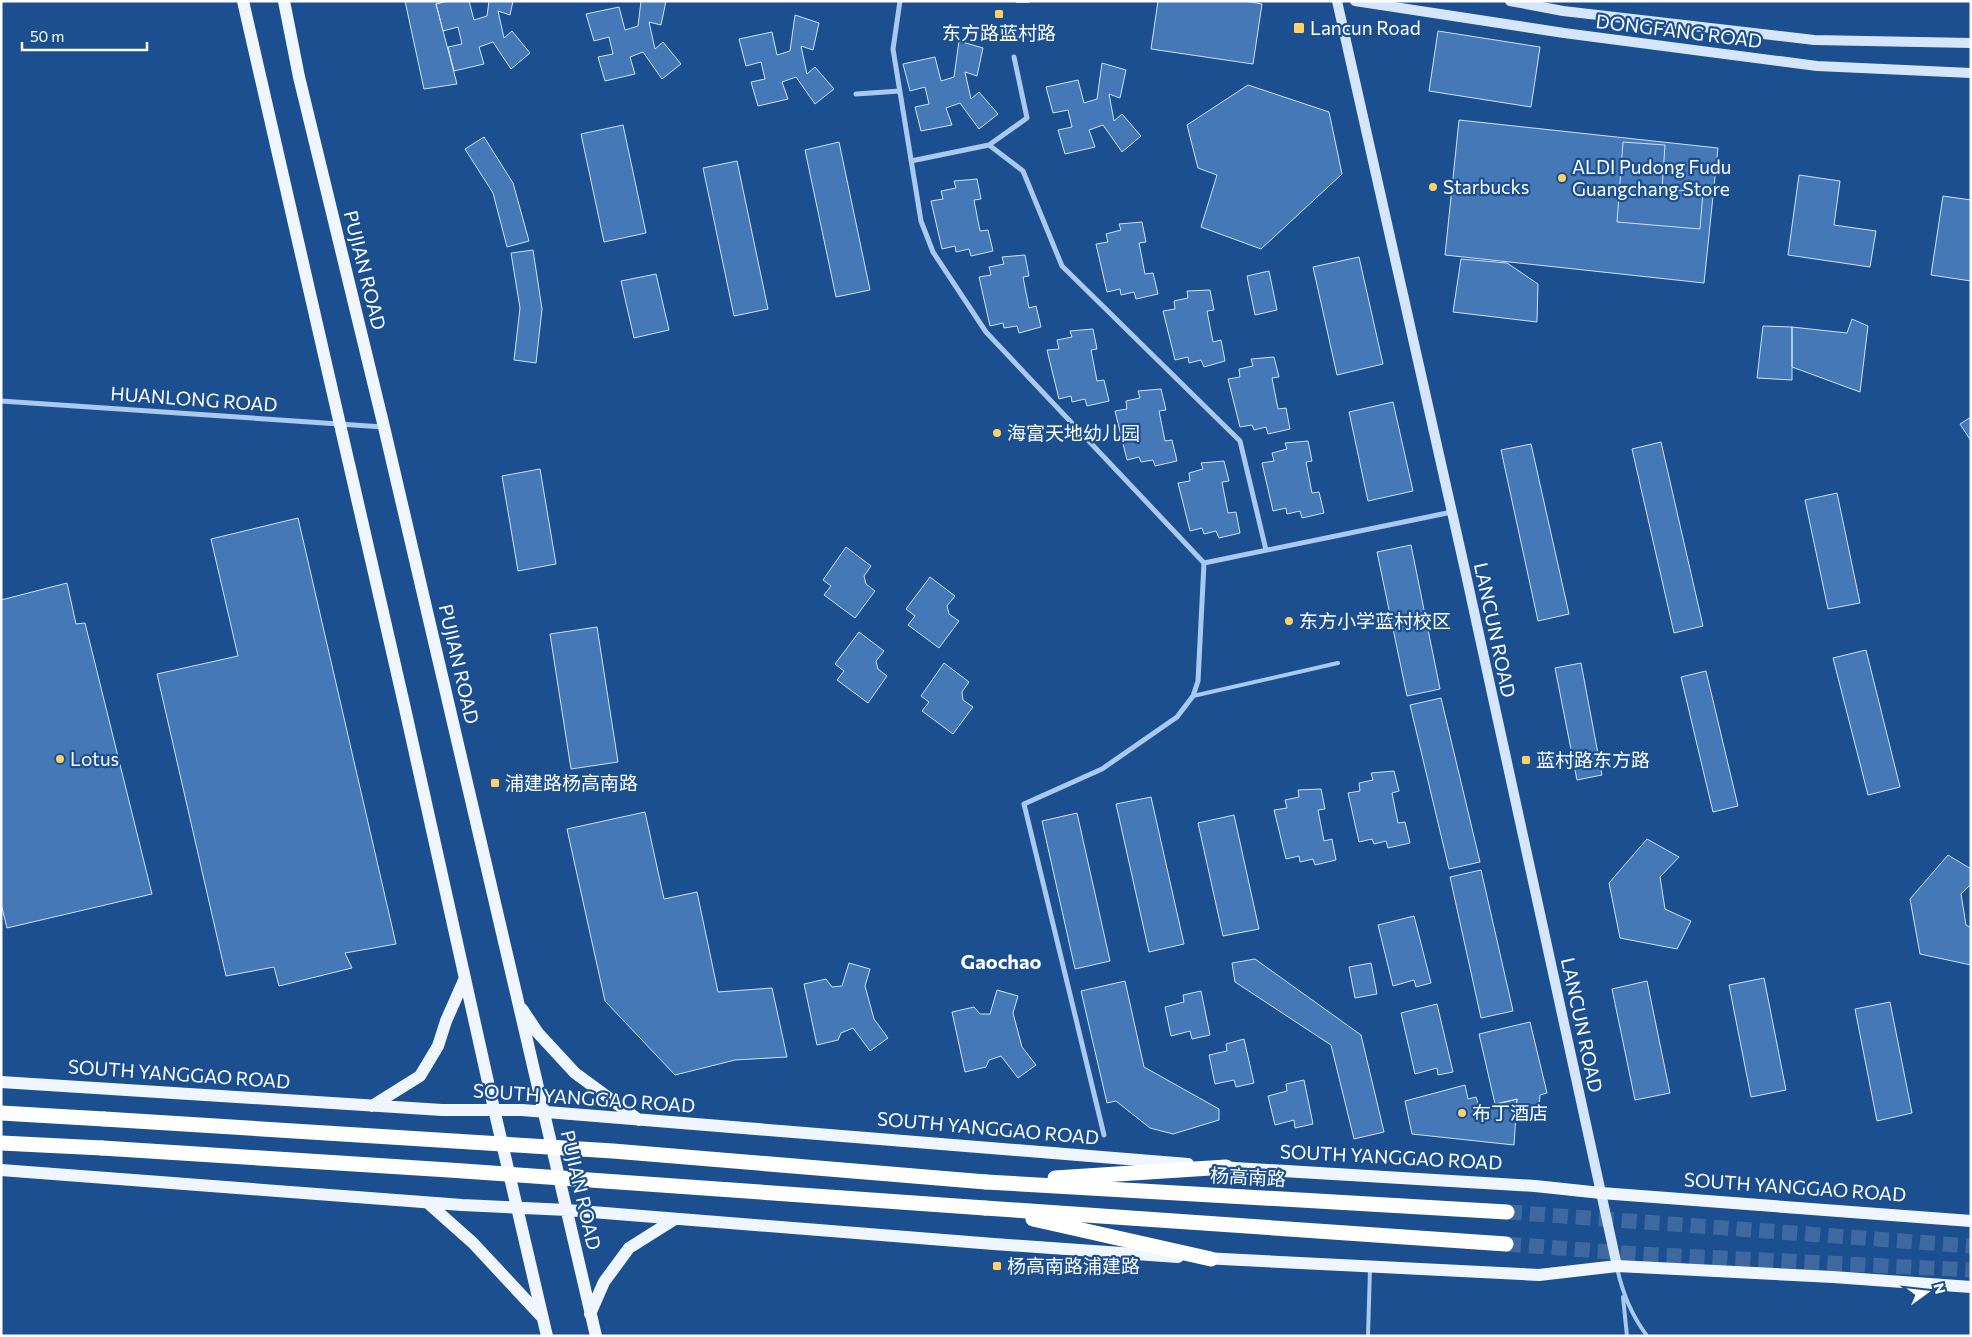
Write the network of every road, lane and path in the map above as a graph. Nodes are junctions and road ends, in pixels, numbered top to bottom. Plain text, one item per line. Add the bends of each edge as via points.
1 (243, 1) edge
2 (284, 1) edge
3 (900, 1) edge
4 (1018, 1) edge
5 (1029, 1) edge
6 (1337, 1) edge
7 (1355, 1) edge
8 (1510, 1) edge
9 (1971, 43) edge
10 (1014, 57) dead end
11 (1971, 73) edge
12 (900, 91) junction
13 (856, 94) dead end
14 (989, 145) junction
15 (911, 161) junction
16 (1, 402) edge
17 (340, 424) junction
18 (384, 427) junction
19 (1452, 512) junction
20 (1266, 550) junction
21 (1204, 563) junction
22 (1338, 663) dead end
23 (1193, 696) junction
24 (465, 978) junction
25 (518, 1004) junction
26 (1, 1082) edge
27 (372, 1106) junction
28 (494, 1109) junction
29 (1, 1113) edge
30 (543, 1113) junction
31 (639, 1120) junction
32 (1104, 1135) dead end
33 (1, 1143) edge
34 (1226, 1168) junction
35 (1, 1170) edge
36 (986, 1182) junction
37 (1601, 1193) junction
38 (428, 1203) junction
39 (985, 1208) junction
40 (516, 1209) junction
41 (567, 1210) junction
42 (1507, 1212) tunnel mouth
43 (675, 1219) junction
44 (1971, 1221) edge
45 (1506, 1244) tunnel mouth
46 (1211, 1259) junction
47 (1617, 1266) junction
48 (1370, 1267) junction
49 (1971, 1287) edge
50 (1622, 1292) junction
51 (590, 1314) junction
52 (542, 1317) junction
53 (547, 1336) edge
54 (596, 1336) edge
55 (1368, 1336) edge
56 (1627, 1336) edge
57 (1647, 1336) edge

1 - 17 main road
2 - 18 main road, PUJIAN ROAD via 299,77
3 - 12 street via 893,49
4 - 5 lane
6 - 19 street, LANCUN ROAD
7 - 11 street, DONGFANG ROAD via 1564,33 1817,66
8 - 9 street, DONGFANG ROAD via 1563,11 1814,40
10 - 14 street via 1028,118
12 - 13 street
12 - 15 street
14 - 15 street
14 - 20 street via 1023,171 1062,266 1240,441
15 - 21 street via 921,221 933,252 986,332
16 - 17 street, HUANLONG ROAD
17 - 18 street, HUANLONG ROAD
17 - 24 main road
18 - 25 main road, PUJIAN ROAD
19 - 20 street
19 - 37 street, LANCUN ROAD
20 - 21 street
21 - 23 street via 1198,681
22 - 23 lane
23 - 32 street via 1177,717 1102,768 1024,804
24 - 27 main road via 438,1046 420,1076
24 - 28 main road
25 - 30 main road, PUJIAN ROAD
25 - 31 main road via 538,1033 575,1073
26 - 27 main road, SOUTH YANGGAO ROAD
27 - 28 main road, SOUTH YANGGAO ROAD
28 - 30 main road, SOUTH YANGGAO ROAD
28 - 40 main road
29 - 36 highway, bridge via 613,1151
30 - 31 main road, SOUTH YANGGAO ROAD
30 - 41 main road, PUJIAN ROAD
31 - 34 main road, SOUTH YANGGAO ROAD
33 - 39 highway, bridge
34 - 36 highway
34 - 37 main road, SOUTH YANGGAO ROAD via 1535,1186
35 - 38 main road
36 - 42 highway, 杨高南路
37 - 44 main road, SOUTH YANGGAO ROAD
37 - 47 street, LANCUN ROAD
38 - 40 main road
38 - 52 main road via 473,1242
39 - 45 highway
39 - 46 highway
40 - 41 main road
40 - 52 main road
41 - 43 main road
41 - 51 main road, PUJIAN ROAD
43 - 46 main road
43 - 51 main road via 629,1248 604,1282
46 - 48 main road
47 - 48 main road via 1539,1275
47 - 49 main road
47 - 50 lane
48 - 55 lane
50 - 56 lane
50 - 57 lane
51 - 54 main road, PUJIAN ROAD
52 - 53 main road

